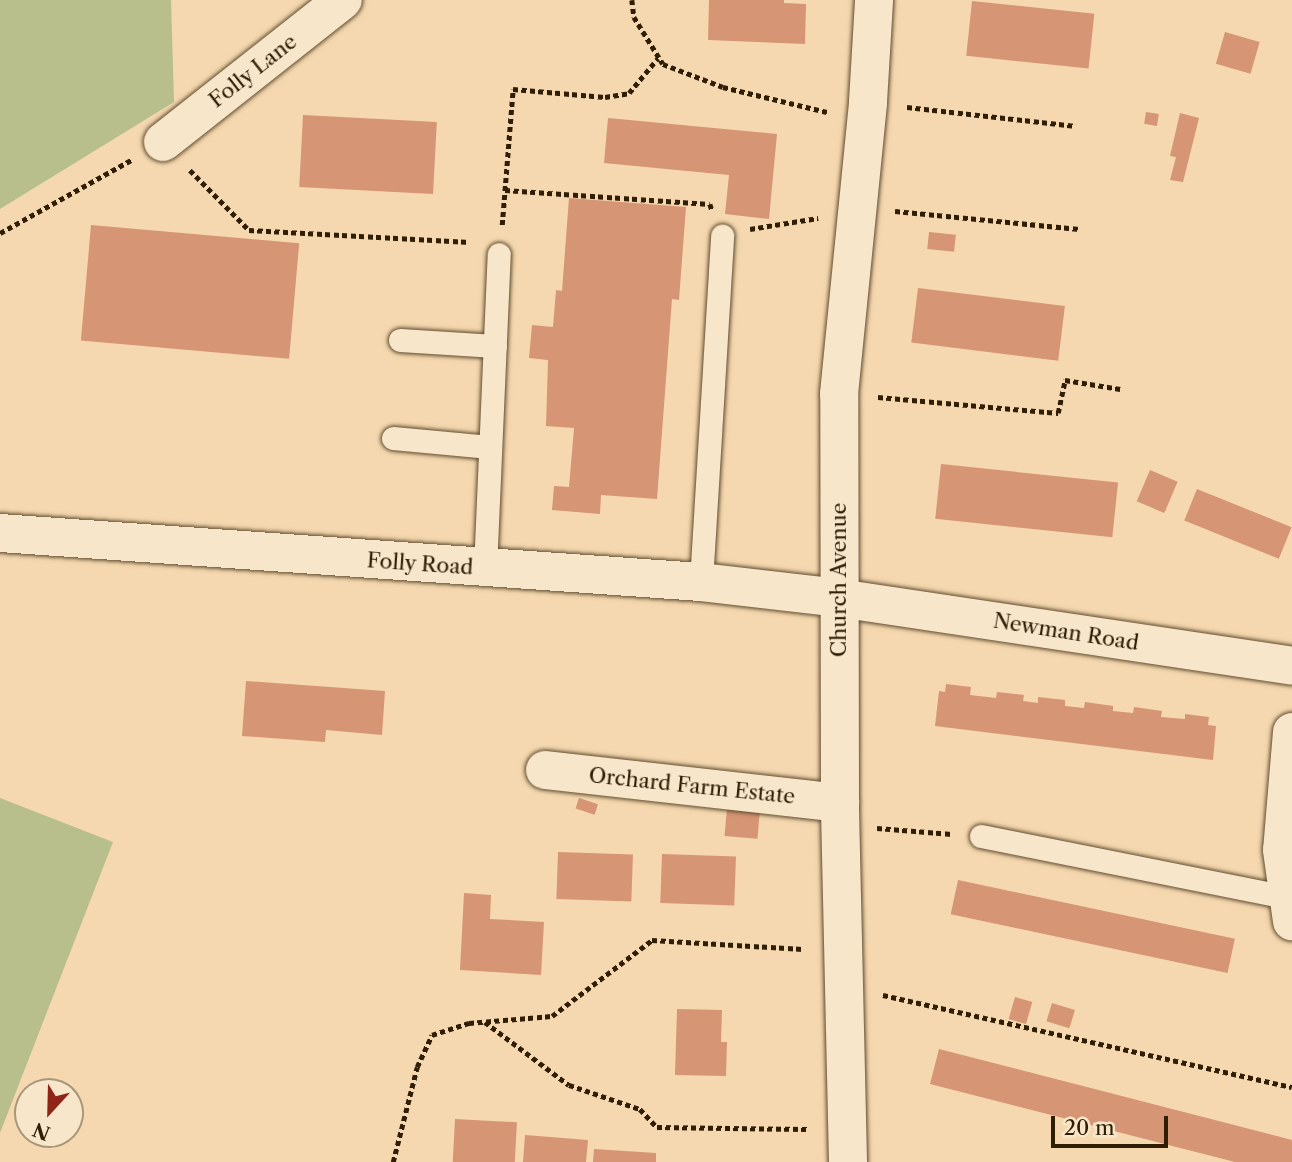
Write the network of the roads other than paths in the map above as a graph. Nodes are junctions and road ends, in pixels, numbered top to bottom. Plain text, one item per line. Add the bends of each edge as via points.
1 (343, 0) edge
2 (874, 0) edge
3 (163, 142) road end
4 (722, 236) road end
5 (500, 249) road end
6 (400, 340) dead end
7 (495, 346) junction
8 (393, 438) dead end
9 (490, 447) junction
10 (0, 533) edge
11 (485, 569) junction
12 (701, 582) junction
13 (839, 598) junction
14 (1292, 666) edge
15 (1292, 732) edge
16 (545, 769) dead end
17 (840, 814) junction
18 (981, 836) road end
19 (1290, 906) edge
20 (847, 1146) edge

1 - 3 street, Folly Lane
2 - 13 street, Church Avenue via 839,394
4 - 12 lane
5 - 7 lane
6 - 7 lane
7 - 9 lane
8 - 9 lane
9 - 11 lane
10 - 11 street, Folly Road
11 - 12 street, Folly Road
12 - 13 street, Folly Road
13 - 14 street, Newman Road
13 - 17 street, Church Avenue
15 - 19 street via 1282,850
16 - 17 street, Orchard Farm Estate
17 - 20 street, Church Avenue
18 - 19 lane

